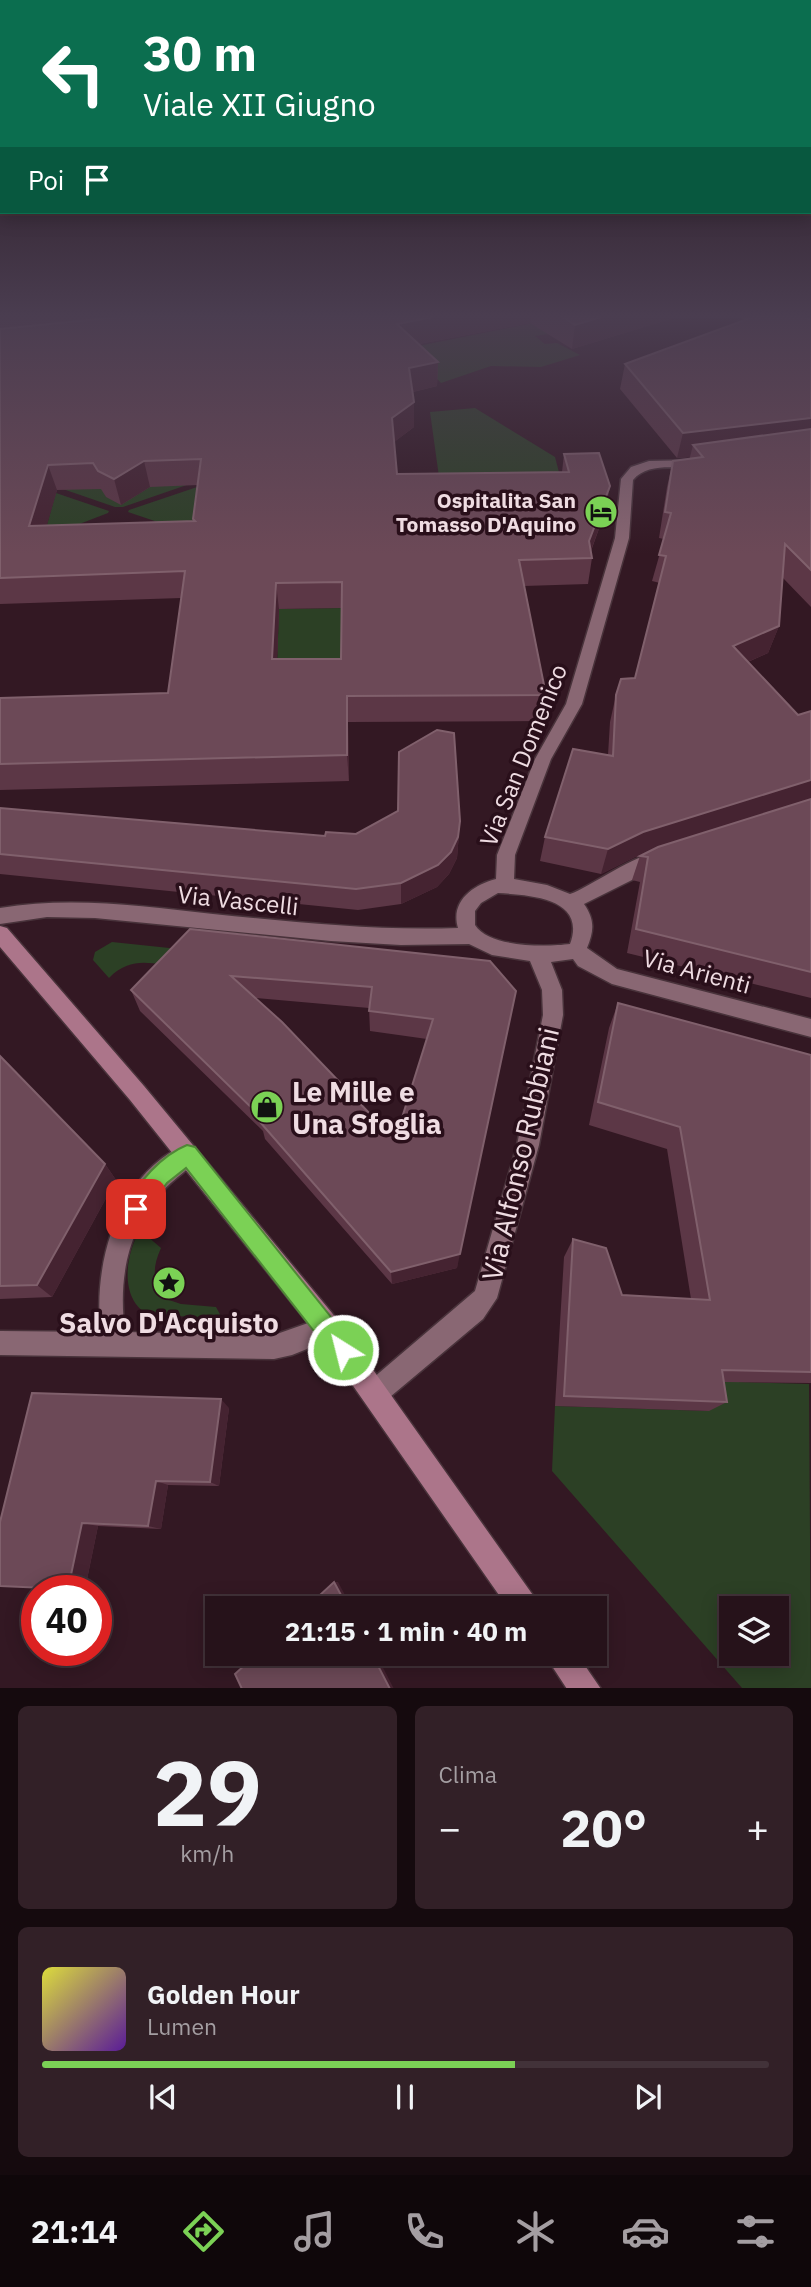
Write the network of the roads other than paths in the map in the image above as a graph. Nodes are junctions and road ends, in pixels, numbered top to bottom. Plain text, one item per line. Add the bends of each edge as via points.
1 (704, 463) edge
2 (681, 852) edge
3 (505, 886) junction
4 (571, 901) junction
5 (0, 916) edge
6 (0, 934) edge
7 (472, 936) junction
8 (577, 950) junction
9 (535, 953) junction
10 (811, 1028) edge
11 (187, 1154) junction
12 (328, 1328) junction
13 (0, 1343) edge
14 (115, 1346) junction
15 (375, 1393) junction
16 (517, 1596) edge
17 (567, 1666) edge
18 (581, 1686) edge

1 - 3 street, Via San Domenico via 649,465 627,479 622,538 574,704 543,759 510,843
2 - 4 street via 626,871
3 - 4 street
3 - 7 street via 472,896 464,917
4 - 8 street via 585,929
5 - 7 street, Via Vascelli via 93,909 370,938
6 - 11 street
7 - 9 street via 489,946
8 - 9 street via 565,955
8 - 10 street, Via Arienti via 612,976
9 - 15 street, Via Alfonso Rubbiani via 548,975 555,1001 553,1015 528,1145 485,1298
11 - 12 street
11 - 14 street via 148,1192 115,1251 108,1301
12 - 14 street via 274,1347
12 - 15 street
13 - 14 street
15 - 16 street
17 - 18 street

